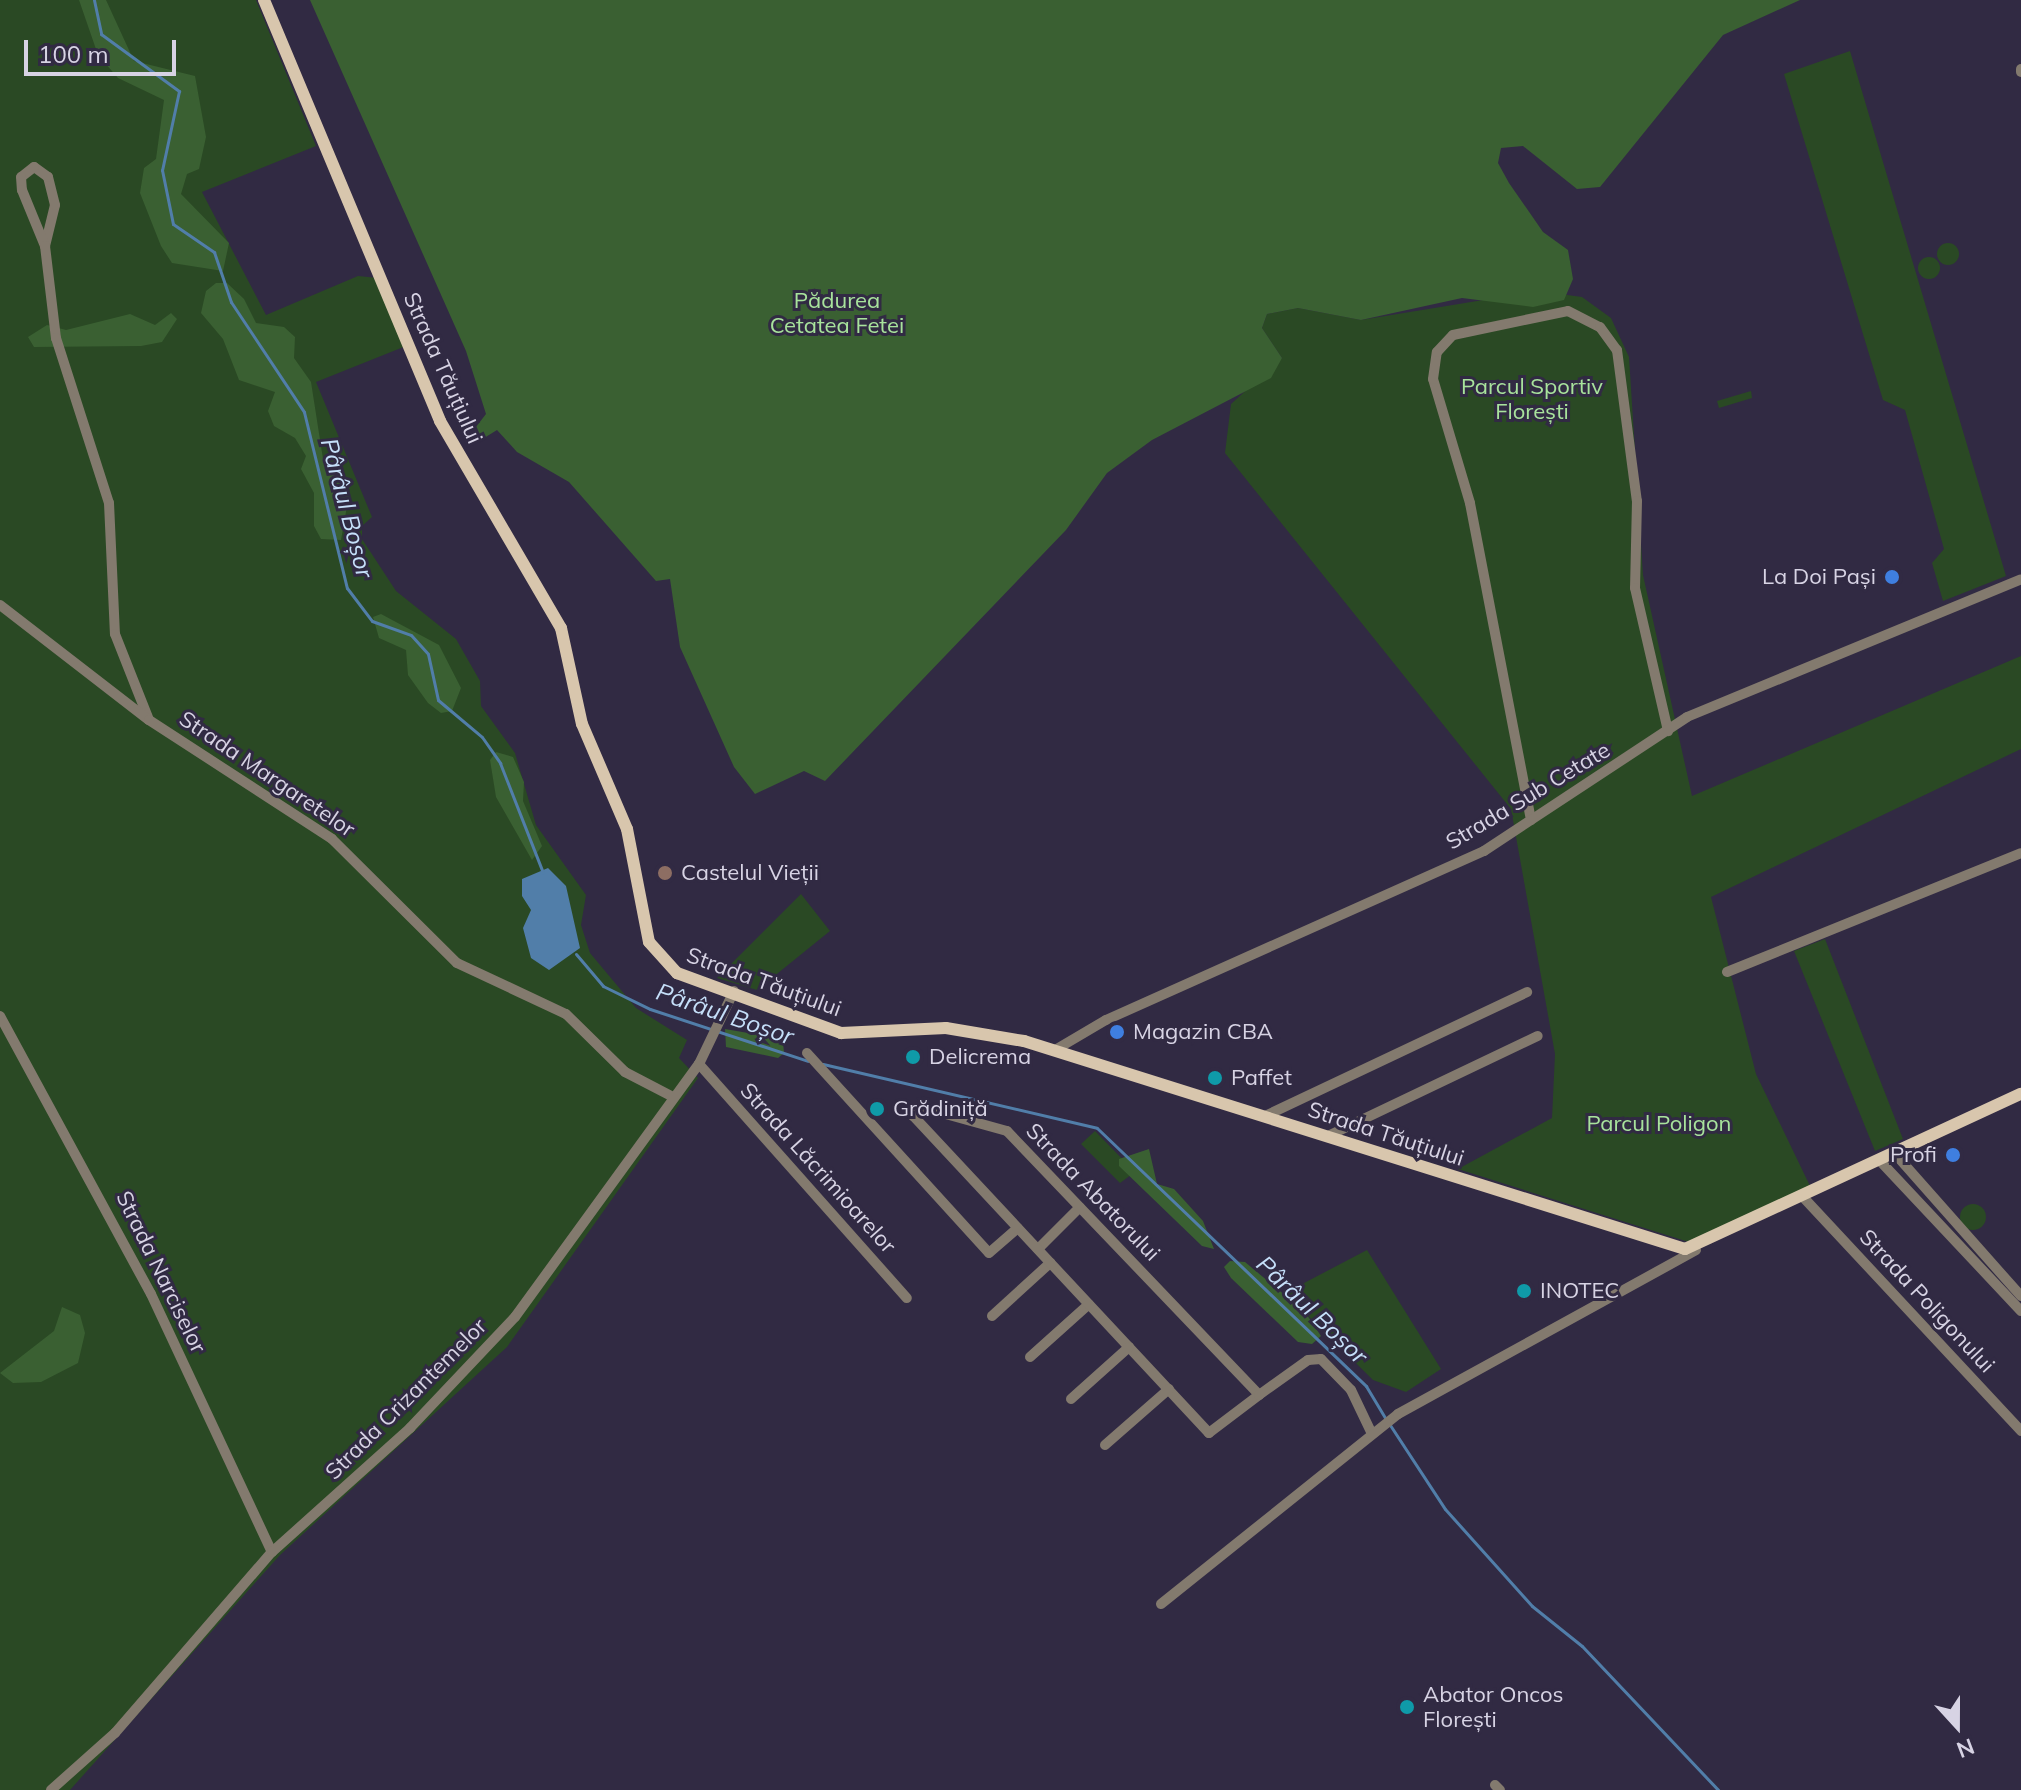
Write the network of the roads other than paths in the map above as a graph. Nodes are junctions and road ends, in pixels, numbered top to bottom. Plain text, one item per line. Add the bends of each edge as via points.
1 (264, 0) edge
2 (45, 246) junction
3 (2021, 579) edge
4 (0, 605) edge
5 (149, 720) junction
6 (1668, 731) junction
7 (1531, 820) junction
8 (2021, 853) edge
9 (1727, 972) dead end
10 (1527, 992) dead end
11 (739, 993) junction
12 (0, 1016) edge
13 (1538, 1036) dead end
14 (1055, 1050) junction
15 (807, 1053) dead end
16 (699, 1064) junction
17 (2021, 1094) edge
18 (673, 1097) junction
19 (1265, 1116) junction
20 (1330, 1135) junction
21 (1897, 1156) junction
22 (1882, 1163) junction
23 (1803, 1197) junction
24 (1080, 1207) junction
25 (1018, 1228) junction
26 (1038, 1249) junction
27 (1697, 1249) junction
28 (1050, 1263) junction
29 (2021, 1296) edge
30 (907, 1298) dead end
31 (1089, 1304) junction
32 (2021, 1311) edge
33 (992, 1316) dead end
34 (1129, 1347) junction
35 (1030, 1357) dead end
36 (1169, 1389) junction
37 (1259, 1395) junction
38 (1071, 1399) dead end
39 (1376, 1429) junction
40 (2021, 1431) edge
41 (1105, 1445) dead end
42 (272, 1552) junction
43 (1161, 1604) dead end
44 (51, 1790) edge

1 - 11 main road, Strada Tăuțiului via 440,421 561,628 582,724 627,829 652,950 689,979
2 - 2 street, Strada Margaretelor via 22,190 21,177 34,167 48,177 55,205
2 - 5 street, Strada Margaretelor via 56,338 109,503 115,634
3 - 6 street, Strada Sub Cetate
4 - 5 street
5 - 18 street, Strada Margaretelor via 332,839 465,969 566,1014 625,1072
6 - 7 street, Strada Sub Cetate
6 - 7 street via 1635,588 1637,501 1617,350 1600,327 1568,311 1453,335 1437,352 1433,379 1470,503
7 - 14 street, Strada Sub Cetate via 1484,851 1117,1015
8 - 9 street
10 - 19 street
11 - 14 main road, Strada Tăuțiului via 841,1033 966,1029
11 - 16 street, Strada Crizantemelor via 728,1004
12 - 42 street, Strada Narciselor via 151,1294
13 - 20 street
14 - 19 main road, Strada Tăuțiului
15 - 25 street via 989,1253
16 - 18 street, Strada Crizantemelor
16 - 30 street, Strada Lăcrimioarelor
17 - 21 main road
18 - 42 street, Strada Crizantemelor via 515,1317 410,1428
19 - 20 main road, Strada Tăuțiului
20 - 27 main road, Strada Tăuțiului via 1672,1247
21 - 22 main road
21 - 29 street
22 - 23 main road
22 - 32 street
23 - 27 main road
23 - 40 street, Strada Poligonului
24 - 25 street, Strada Abatorului via 1007,1131 924,1108 913,1116
24 - 26 street
24 - 37 street, Strada Abatorului
25 - 26 street, Strada Abatorului
26 - 28 street, Strada Abatorului
27 - 39 street
28 - 31 street, Strada Abatorului
28 - 33 street
31 - 34 street, Strada Abatorului
31 - 35 street
34 - 36 street, Strada Abatorului
34 - 38 street
36 - 37 street, Strada Abatorului via 1209,1433
36 - 41 street
37 - 39 street, Strada Abatorului via 1308,1360 1321,1359 1351,1390
39 - 43 street
42 - 44 street, Strada Crizantemelor via 115,1733

